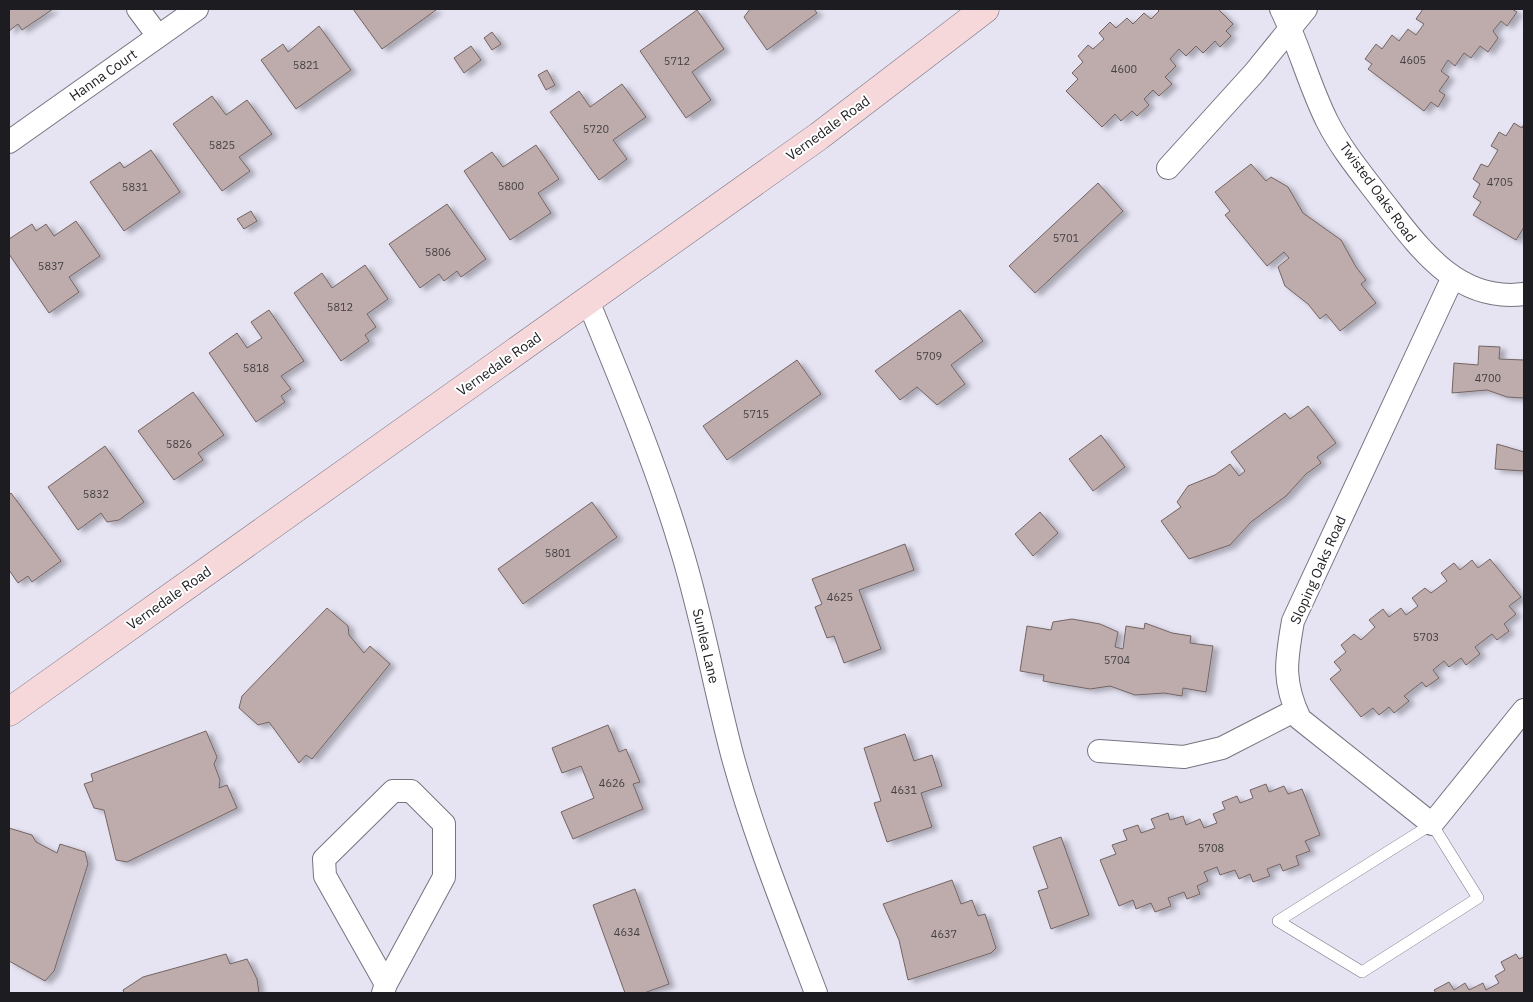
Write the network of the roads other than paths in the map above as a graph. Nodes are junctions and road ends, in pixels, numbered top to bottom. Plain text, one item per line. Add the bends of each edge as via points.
1 (138, 9) edge
2 (197, 9) edge
3 (985, 9) edge
4 (1306, 9) edge
5 (1285, 18) edge
6 (158, 36) junction
7 (9, 142) edge
8 (1168, 168) dead end
9 (1453, 278) junction
10 (1524, 294) edge
11 (588, 301) junction
12 (1296, 710) junction
13 (1524, 710) edge
14 (9, 712) edge
15 (1099, 751) dead end
16 (1432, 824) junction
17 (384, 989) edge
18 (816, 993) edge

1 - 6 street
2 - 6 street, Hanna Court
3 - 11 street, Vernedale Road via 819,136
4 - 5 street
5 - 8 street via 1254,73
5 - 9 street, Twisted Oaks Road via 1327,121 1355,165 1419,248
6 - 7 street, Hanna Court
9 - 10 street, Twisted Oaks Road via 1504,296
9 - 12 street, Sloping Oaks Road via 1293,621 1286,660 1289,694
11 - 14 street, Vernedale Road
11 - 18 street, Sunlea Lane via 640,428 680,543 734,759 767,862
12 - 15 street via 1222,748 1184,757
12 - 16 street, Sloping Oaks Road via 1300,719
13 - 16 street
16 - 16 lane via 1478,898 1362,972 1278,921
17 - 17 street via 444,877 444,824 411,791 393,791 324,859 325,876

